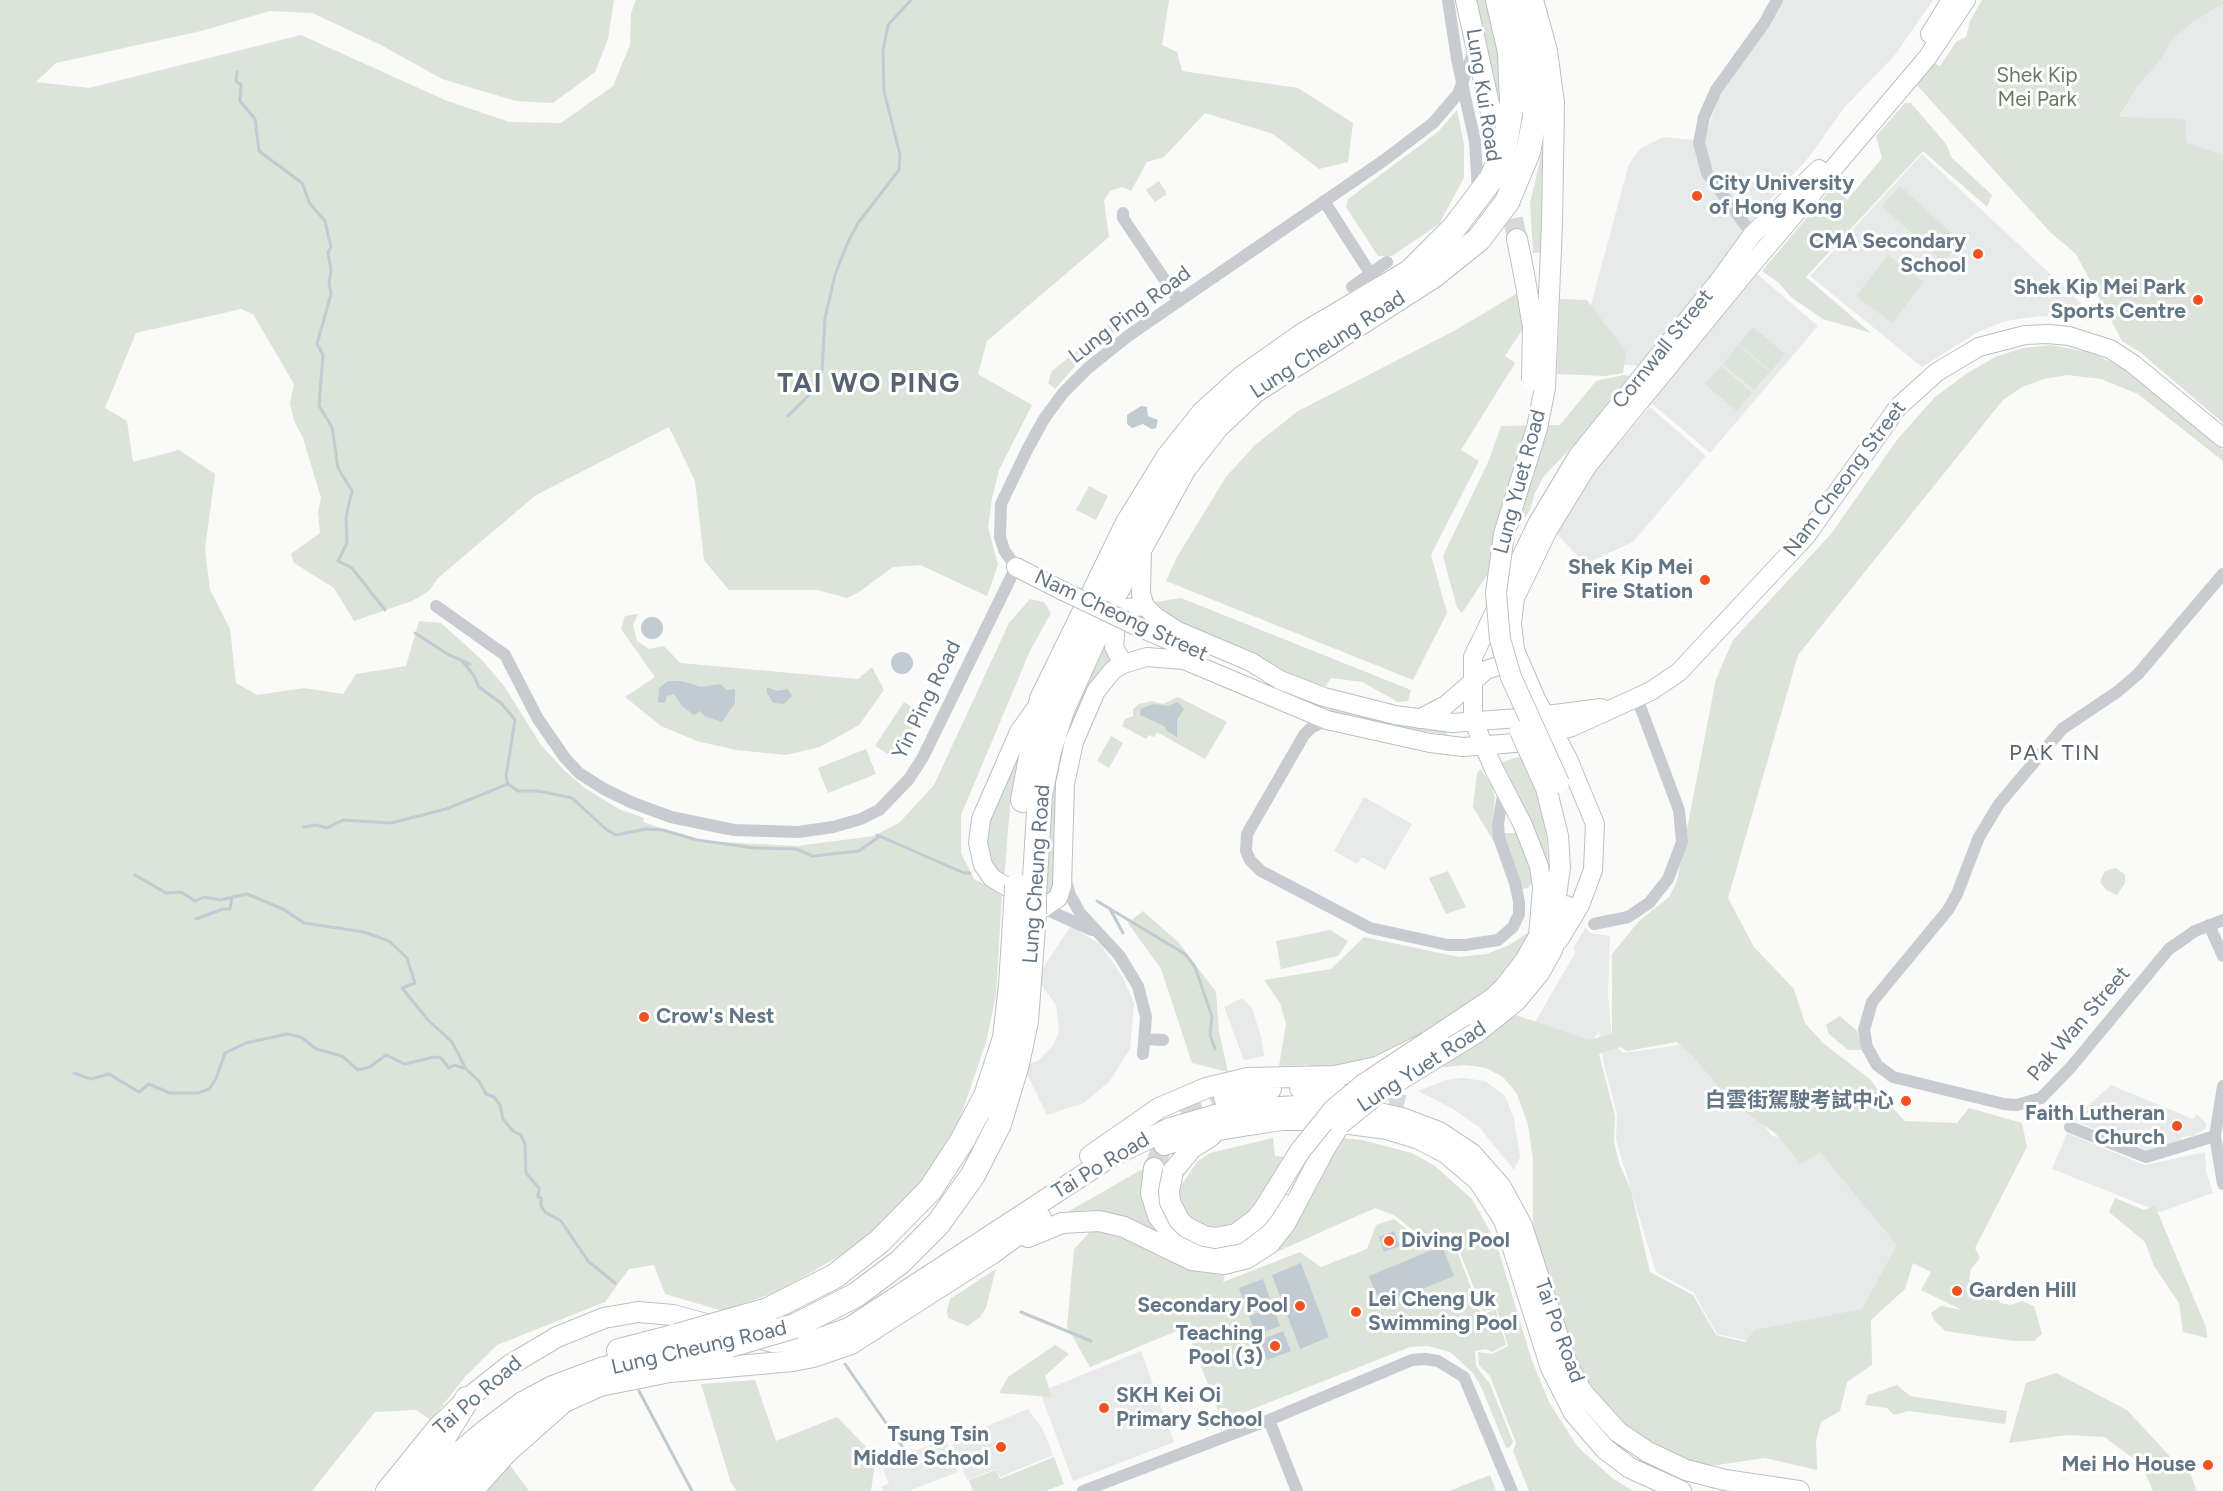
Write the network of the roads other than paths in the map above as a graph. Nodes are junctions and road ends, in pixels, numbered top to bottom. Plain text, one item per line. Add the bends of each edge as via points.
1 (1448, 0) edge
2 (1466, 0) edge
3 (1498, 0) edge
4 (1517, 0) edge
5 (1533, 0) edge
6 (1777, 0) edge
7 (1951, 0) edge
8 (1966, 0) edge
9 (1476, 48) junction
10 (1491, 112) tunnel mouth
11 (1478, 196) junction
12 (1324, 201) junction
13 (1123, 213) dead end
14 (1752, 235) junction
15 (1517, 239) tunnel mouth
16 (1765, 249) junction
17 (1387, 262) dead end
18 (1370, 273) junction
19 (1352, 287) dead end
20 (1179, 301) junction
21 (2223, 438) edge
22 (1143, 545) junction
23 (1016, 567) junction
24 (2223, 574) edge
25 (436, 606) dead end
26 (1145, 606) junction
27 (1123, 664) junction
28 (1227, 665) junction
29 (1522, 669) junction
30 (1281, 680) junction
31 (1472, 681) junction
32 (1637, 698) junction
33 (1042, 699) junction
34 (1618, 706) junction
35 (1300, 708) junction
36 (1545, 715) junction
37 (1419, 719) junction
38 (1586, 719) junction
39 (1327, 720) junction
40 (1473, 720) junction
41 (1554, 733) junction
42 (1482, 745) junction
43 (1568, 759) junction
44 (1552, 785) junction
45 (1504, 789) junction
46 (1064, 870) junction
47 (1029, 902) junction
48 (2223, 920) edge
49 (1594, 924) dead end
50 (2209, 925) junction
51 (1096, 931) junction
52 (1545, 944) junction
53 (2223, 956) edge
54 (1472, 1025) junction
55 (1146, 1039) junction
56 (1163, 1040) dead end
57 (1429, 1041) junction
58 (1143, 1054) dead end
59 (2223, 1086) edge
60 (1336, 1090) dead end
61 (1224, 1098) tunnel mouth
62 (1404, 1105) tunnel mouth
63 (1341, 1124) junction
64 (2070, 1127) dead end
65 (1221, 1130) junction
66 (2215, 1136) junction
67 (1163, 1169) junction
68 (2223, 1184) edge
69 (1522, 1226) junction
70 (985, 1249) junction
71 (467, 1399) junction
72 (558, 1405) junction
73 (1269, 1420) junction
74 (386, 1491) edge
75 (412, 1491) edge
76 (429, 1491) edge
77 (450, 1491) edge
78 (470, 1491) edge
79 (1083, 1491) edge
80 (1297, 1491) edge
81 (1512, 1491) edge
82 (1681, 1491) edge
83 (1799, 1491) edge

1 - 11 street, Lung Kui Road, bridge via 1475,141
2 - 9 main road
3 - 11 highway, Lung Cheung Road via 1510,52 1512,112 1500,162
4 - 22 highway, Lung Cheung Road via 1534,73 1535,117 1525,162 1497,218 1472,246 1425,282 1286,368 1241,401 1184,468
5 - 44 main road, Lung Yuet Road, bridge via 1547,51 1554,103 1545,388 1537,428 1504,534 1496,593 1500,639 1508,670
6 - 14 street via 1766,22 1716,90 1700,131 1707,173
7 - 14 main road, Cornwall Street via 1918,49 1818,170
8 - 16 main road, Cornwall Street via 1927,58
9 - 10 main road
9 - 12 street, Lung Ping Road via 1458,94 1442,114 1412,140
11 - 33 highway, Lung Cheung Road via 1454,228 1410,272 1302,336 1255,369 1191,428 1128,523
12 - 18 street
12 - 20 street, Lung Ping Road
13 - 20 street via 1123,219
14 - 16 street
14 - 31 main road, Cornwall Street via 1564,476 1478,644
15 - 44 main road, Lung Yuet Road, bridge via 1531,311 1534,367 1526,417 1488,546 1484,610 1497,678
16 - 29 main road, Cornwall Street via 1588,465 1569,494 1515,598 1512,637
17 - 18 street
18 - 19 street
20 - 23 street, Lung Ping Road via 1088,368 1044,419 1001,504 1000,537
21 - 32 main road, Nam Cheong Street via 2110,349 2048,334 2002,339 1979,347 1937,372 1898,407 1790,553 1679,672
22 - 26 main road, Nam Cheong Street via 1140,586
22 - 47 highway, Lung Cheung Road via 1083,659 1054,731 1038,814
23 - 25 street, Yin Ping Road via 909,779 879,810 861,819 798,832 734,830 671,817 604,789 579,773 551,740 506,656
23 - 28 main road, Nam Cheong Street, bridge
24 - 50 street, Pak Wan Street via 2138,674 2062,729 1999,804 1979,837 1948,910 1872,1002 1864,1029 1867,1047 1877,1065 1893,1077 2004,1104 2017,1105 2041,1098 2169,949
26 - 27 main road via 1128,608 1116,624 1114,647
26 - 30 main road, Nam Cheong Street via 1169,626 1251,662
27 - 35 main road, Nam Cheong Street via 1147,657 1184,660
27 - 46 main road, Nam Cheong Street via 1096,691 1074,742 1065,784
28 - 30 main road, Nam Cheong Street
28 - 35 main road, Nam Cheong Street
29 - 31 main road via 1492,668
29 - 36 main road, Cornwall Street
30 - 37 main road, Nam Cheong Street via 1324,697
31 - 37 main road via 1446,705
31 - 40 main road, Cornwall Street
32 - 34 main road, Nam Cheong Street
32 - 49 street via 1679,810 1682,842 1668,879 1649,903 1628,917
33 - 47 highway, Lung Cheung Road via 1022,805
33 - 47 main road via 1014,742 981,819 978,843 983,865 992,878
34 - 36 main road, Nam Cheong Street
34 - 38 main road, Nam Cheong Street
35 - 39 main road, Nam Cheong Street
36 - 40 main road, Nam Cheong Street
36 - 41 main road, Cornwall Street
37 - 40 main road, Nam Cheong Street via 1452,723
38 - 41 main road, Nam Cheong Street
38 - 43 main road
39 - 42 main road, Nam Cheong Street via 1430,743
39 - 45 street via 1304,735 1247,834 1246,851 1261,871 1370,928 1420,940 1465,945 1498,940 1514,927 1519,902 1498,838
40 - 42 main road, Cornwall Street
41 - 42 main road, Nam Cheong Street via 1515,743
41 - 43 main road, Lung Yuet Road
42 - 45 main road, Lung Yuet Road
43 - 52 main road, Lung Yuet Road via 1594,824 1596,856 1580,905
44 - 52 main road, Lung Yuet Road via 1571,831 1571,871 1566,904
45 - 52 main road, Lung Yuet Road via 1539,866
46 - 47 main road, Nam Cheong Street via 1058,898
46 - 51 street via 1074,905
47 - 51 street
47 - 75 highway, Lung Cheung Road, bridge via 1011,985 1005,1038 986,1096 930,1190 880,1241 835,1276 768,1310 588,1359 533,1382 463,1433
47 - 76 highway, Lung Cheung Road, bridge via 1026,1021 1005,1105 961,1194 900,1262 856,1295 788,1329 730,1345 604,1369 562,1383 523,1404 487,1431 460,1454
48 - 50 street, Pak Wan Street
50 - 53 street
51 - 55 street via 1119,955 1138,986 1146,1017
52 - 54 main road, Lung Yuet Road via 1539,973 1516,1001
54 - 57 main road, Lung Yuet Road
54 - 63 main road, Lung Yuet Road, bridge
55 - 56 street
55 - 58 street
57 - 67 main road, bridge via 1364,1084 1333,1110 1300,1151 1264,1209 1236,1234 1204,1236 1179,1220 1170,1202
57 - 70 main road, Lung Yuet Road, bridge via 1395,1059 1355,1073 1267,1076 1216,1085 1182,1097 1139,1121 1063,1176
59 - 66 street
60 - 61 main road via 1282,1088
62 - 69 main road via 1456,1126 1483,1148 1519,1196 1524,1207
63 - 67 main road via 1317,1149 1269,1222 1246,1242 1220,1251 1195,1249 1174,1236 1158,1216 1151,1193
63 - 70 main road, Lung Yuet Road via 1285,1224 1269,1244 1247,1258 1224,1264 1201,1262 1111,1223 1074,1220
64 - 66 street via 2146,1156
65 - 67 main road
65 - 70 main road, Tai Po Road via 1183,1138 1136,1157
65 - 82 main road, Tai Po Road via 1282,1120 1358,1123 1419,1139 1457,1162 1482,1185 1503,1220 1551,1368 1574,1413 1605,1449 1630,1468
66 - 68 street
69 - 70 main road, Tai Po Road via 1509,1199 1486,1169 1439,1132 1383,1113 1344,1107 1287,1106 1215,1115 1150,1136 1109,1158
69 - 83 main road, Tai Po Road via 1568,1367 1605,1419 1648,1452 1686,1470
70 - 71 main road, Tai Po Road via 831,1336 803,1342 773,1342 672,1315 621,1314 538,1347
70 - 72 main road, Tai Po Road via 870,1333 832,1352 793,1361 644,1376 600,1386
71 - 74 main road, Tai Po Road via 437,1428
71 - 75 highway
72 - 77 main road, Tai Po Road via 514,1428 471,1466
72 - 78 highway
73 - 79 street
73 - 80 street
73 - 81 street via 1412,1360 1438,1361 1464,1377

